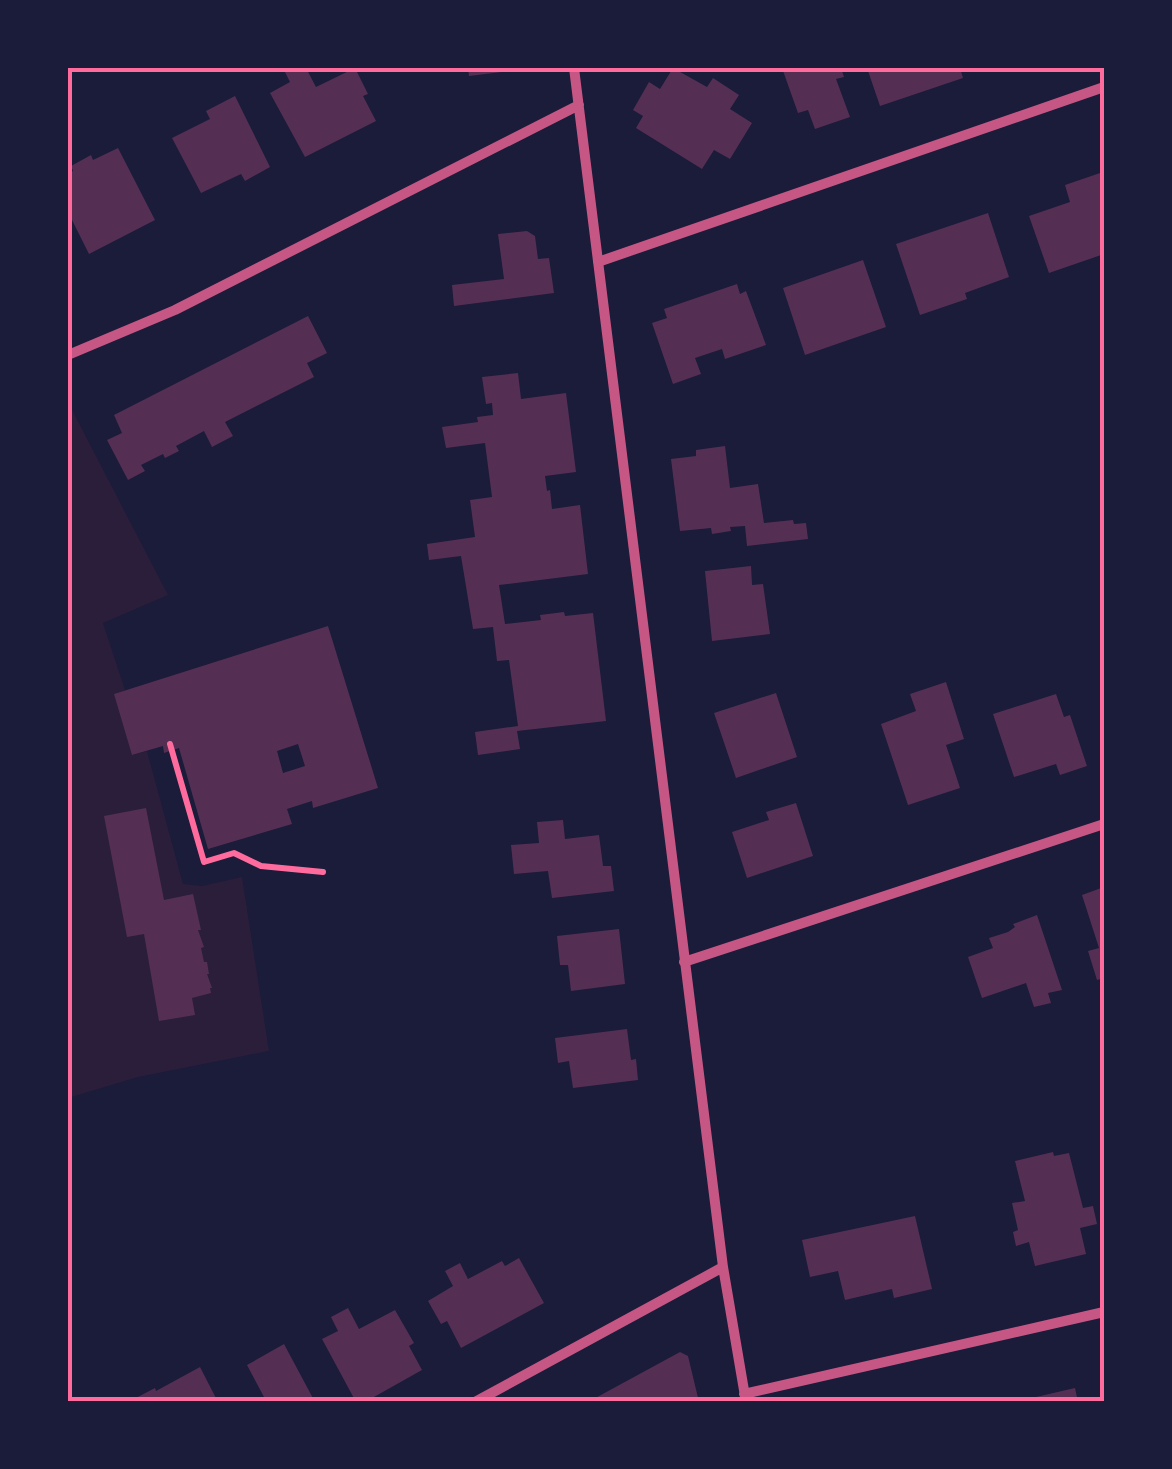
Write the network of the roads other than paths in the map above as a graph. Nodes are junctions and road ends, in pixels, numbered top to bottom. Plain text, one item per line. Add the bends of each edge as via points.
1 (574, 68) edge
2 (1104, 87) edge
3 (578, 105) junction
4 (598, 262) junction
5 (68, 354) edge
6 (1104, 824) edge
7 (684, 962) junction
8 (723, 1267) junction
9 (1104, 1312) edge
10 (744, 1398) edge
11 (475, 1402) edge

1 - 3 street
2 - 4 street
3 - 4 street
3 - 5 street via 175,310
4 - 7 street
6 - 7 street
7 - 8 street
8 - 10 street
8 - 11 street
9 - 10 street

